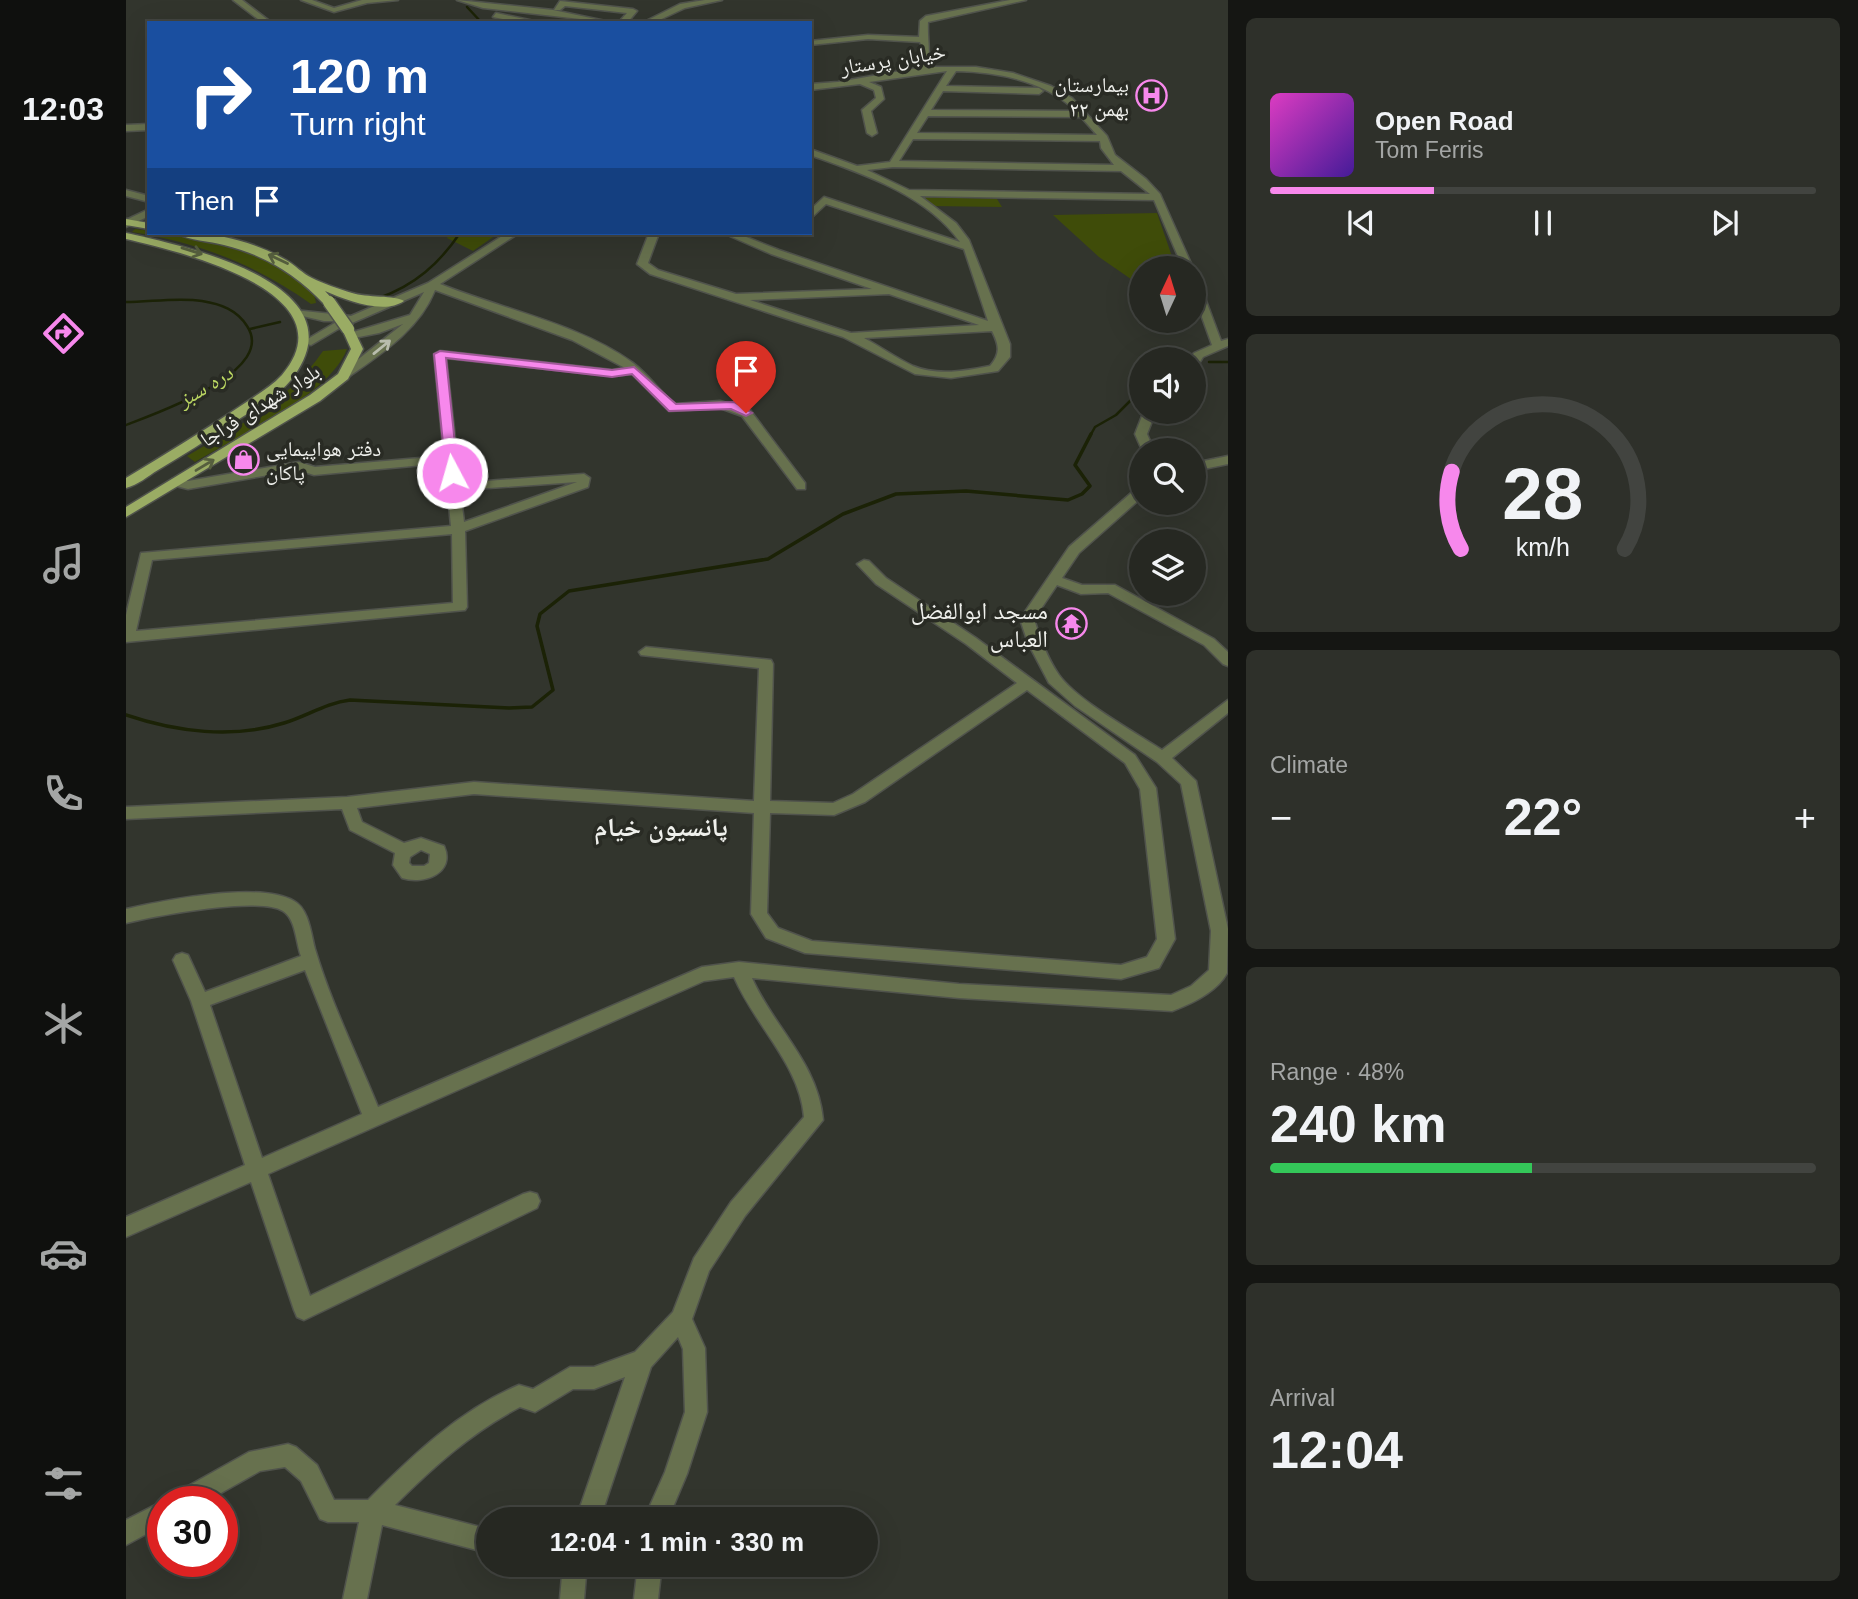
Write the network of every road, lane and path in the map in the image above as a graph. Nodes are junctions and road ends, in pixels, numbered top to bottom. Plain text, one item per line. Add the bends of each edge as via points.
1 (237, 0) edge
2 (305, 0) edge
3 (394, 0) edge
4 (461, 0) edge
5 (718, 0) edge
6 (1022, 0) edge
7 (490, 7) junction
8 (553, 12) junction
9 (265, 21) edge
10 (525, 21) edge
11 (600, 21) edge
12 (624, 21) edge
13 (650, 21) edge
14 (923, 40) junction
15 (815, 47) edge
16 (953, 68) junction
17 (922, 70) junction
18 (864, 83) junction
19 (829, 87) junction
20 (812, 88) edge
21 (940, 88) junction
22 (1051, 91) junction
23 (829, 101) dead end
24 (925, 113) junction
25 (1083, 114) junction
26 (147, 127) edge
27 (126, 128) edge
28 (872, 133) dead end
29 (910, 136) junction
30 (1104, 138) junction
31 (812, 153) edge
32 (893, 164) junction
33 (1125, 168) junction
34 (857, 169) junction
35 (907, 192) junction
36 (126, 193) edge
37 (1157, 197) junction
38 (147, 198) edge
39 (147, 213) edge
40 (812, 214) edge
41 (127, 223) edge
42 (147, 226) edge
43 (191, 235) edge
44 (509, 235) edge
45 (653, 235) edge
46 (733, 235) edge
47 (126, 236) edge
48 (966, 247) junction
49 (1183, 256) edge
50 (310, 280) junction
51 (432, 285) junction
52 (890, 291) junction
53 (735, 296) junction
54 (398, 301) junction
55 (1206, 308) edge
56 (299, 312) junction
57 (417, 314) junction
58 (350, 326) junction
59 (996, 327) junction
60 (849, 336) junction
61 (307, 343) junction
62 (1223, 344) edge
63 (1206, 351) edge
64 (634, 370) junction
65 (343, 376) junction
66 (451, 459) junction
67 (1228, 460) edge
68 (1206, 465) edge
69 (176, 482) junction
70 (126, 484) edge
71 (801, 486) dead end
72 (454, 487) junction
73 (1129, 502) edge
74 (1129, 506) edge
75 (1122, 508) junction
76 (126, 513) edge
77 (458, 528) junction
78 (864, 564) dead end
79 (1053, 579) junction
80 (127, 637) edge
81 (646, 652) dead end
82 (1228, 661) edge
83 (1026, 684) junction
84 (1228, 705) edge
85 (1162, 758) junction
86 (347, 803) junction
87 (761, 807) junction
88 (126, 813) edge
89 (405, 851) dead end
90 (126, 916) edge
91 (182, 960) dead end
92 (311, 960) junction
93 (739, 969) junction
94 (200, 1001) junction
95 (373, 1119) junction
96 (255, 1171) junction
97 (530, 1201) dead end
98 (126, 1227) edge
99 (681, 1319) junction
100 (642, 1360) junction
101 (211, 1486) edge
102 (593, 1507) edge
103 (661, 1507) edge
104 (373, 1511) junction
105 (147, 1521) edge
106 (126, 1533) edge
107 (476, 1538) edge
108 (573, 1577) edge
109 (649, 1577) edge
110 (355, 1599) edge
111 (572, 1599) edge
112 (646, 1599) edge

1 - 9 street
2 - 3 street via 334,10
4 - 7 street
5 - 13 street via 683,6
6 - 14 street via 929,18 924,21
7 - 8 street
7 - 10 street via 490,13
8 - 11 street
8 - 12 street via 563,3 633,11
14 - 15 street via 833,39
14 - 17 street via 927,50
16 - 17 street, خیابان پرستار
16 - 21 street
16 - 22 street, خیابان پرستار via 981,70
17 - 18 street, خیابان پرستار
18 - 19 street, خیابان پرستار
18 - 28 street via 881,94 866,110
19 - 20 street, خیابان پرستار
19 - 23 street
21 - 22 street
21 - 24 street
22 - 25 street, خیابان پرستار
24 - 25 street
24 - 29 street
25 - 30 street, خیابان پرستار
26 - 27 street
29 - 30 street
29 - 32 street
30 - 33 street, خیابان پرستار via 1111,160
31 - 34 street
32 - 33 street
32 - 34 street
33 - 37 street, خیابان پرستار
34 - 35 street
35 - 37 street
35 - 48 street via 942,216
36 - 38 street
37 - 49 street
39 - 41 street
40 - 48 street via 824,200
41 - 42 main road
50 -> 43 main road via 275,257
44 - 51 street
45 - 53 street via 642,264 654,272
46 - 52 street
47 -> 56 main road via 206,255 276,291
48 - 59 street
50 - 54 main road via 360,301
50 - 58 main road, bridge
51 - 54 street
51 - 57 street
51 - 64 street via 533,321
52 - 53 street
52 - 59 street
53 - 60 street
54 - 58 street
55 - 62 street
56 - 58 street
56 - 61 main road, بلوار شهدای فراجا
57 - 58 street via 375,331
65 -> 57 street
58 - 61 street
58 - 65 main road, بلوار شهدای فراجا via 357,349
59 - 60 street
59 - 60 street via 1004,357 994,369 973,373 911,369
61 - 70 main road, بلوار شهدای فراجا via 288,377 265,395
62 - 63 street
64 - 66 street via 612,373 440,354
64 - 71 street via 673,408 734,405 746,413
69 -> 65 main road, بلوار شهدای فراجا via 315,398
66 - 69 street via 314,471 299,466 188,485
66 - 72 street
67 - 68 street
69 - 76 main road, بلوار شهدای فراجا
72 - 77 street
72 - 77 street via 584,478 584,484
73 - 75 street
74 - 75 street
75 - 79 street via 1074,550
77 - 80 street via 146,556
77 - 80 street via 460,607
78 - 83 street via 881,581
79 - 82 street via 1081,590 1110,588 1209,642
79 - 85 street via 1027,619 1054,679
81 - 87 street via 766,664
83 - 87 street via 859,798 834,809
83 - 87 street via 1129,759 1149,788 1166,939 1153,963 1121,972 984,963 811,948 772,933 759,914
84 - 85 street
85 - 93 street via 1188,781 1220,931 1218,973 1197,991 1172,1003 958,991
86 - 87 street via 474,788
86 - 88 street
86 - 89 street via 356,826
90 - 92 street via 157,907 272,900 296,913
91 - 94 street
92 - 94 street
92 - 95 street
93 - 95 street via 702,974
93 - 99 street via 756,1004 800,1064 814,1100 814,1120 731,1220 701,1265
94 - 96 street
95 - 96 street
96 - 97 street via 304,1310
96 - 98 street
99 - 100 street
99 - 103 street via 694,1348 696,1412
100 - 102 street
100 - 104 street via 594,1378 570,1378 535,1401 519,1396 483,1415 422,1462
101 - 104 street via 257,1460 288,1455 309,1474 328,1511
104 - 107 street
104 - 110 street
105 - 106 street
108 - 111 street
109 - 112 street

